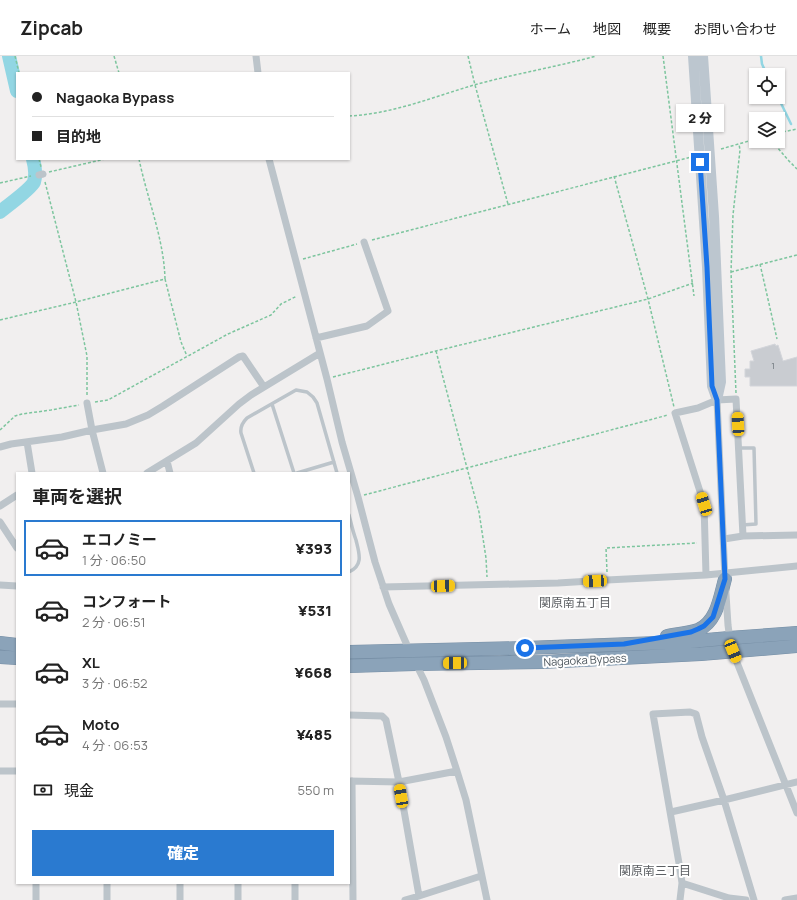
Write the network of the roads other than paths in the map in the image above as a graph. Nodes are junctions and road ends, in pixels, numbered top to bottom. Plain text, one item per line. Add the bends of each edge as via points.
1 (256, 56) edge
2 (693, 56) edge
3 (703, 56) edge
4 (258, 72) edge
5 (269, 160) edge
6 (364, 242) road end
7 (316, 338) junction
8 (320, 353) junction
9 (264, 387) junction
10 (717, 400) junction
11 (87, 403) road end
12 (272, 404) junction
13 (92, 430) junction
14 (27, 442) junction
15 (0, 447) edge
16 (739, 448) junction
17 (167, 461) junction
18 (334, 462) junction
19 (32, 472) edge
20 (103, 472) edge
21 (150, 472) edge
22 (170, 472) edge
23 (254, 472) edge
24 (295, 472) edge
25 (299, 472) edge
26 (337, 472) edge
27 (16, 496) edge
28 (0, 506) edge
29 (350, 519) edge
30 (0, 522) edge
31 (742, 525) junction
32 (797, 535) edge
33 (743, 536) junction
34 (724, 539) junction
35 (16, 546) edge
36 (797, 566) edge
37 (350, 572) edge
38 (706, 575) junction
39 (725, 576) junction
40 (0, 585) edge
41 (16, 586) edge
42 (383, 587) junction
43 (797, 633) edge
44 (729, 638) junction
45 (0, 643) edge
46 (16, 644) edge
47 (624, 644) junction
48 (797, 646) edge
49 (409, 651) junction
50 (733, 651) junction
51 (350, 652) edge
52 (0, 657) edge
53 (16, 658) edge
54 (415, 664) junction
55 (350, 666) edge
56 (0, 704) edge
57 (16, 704) edge
58 (350, 714) edge
59 (0, 771) edge
60 (16, 771) edge
61 (457, 771) junction
62 (351, 781) edge
63 (399, 782) junction
64 (797, 782) edge
65 (786, 785) junction
66 (724, 800) junction
67 (671, 812) junction
68 (797, 813) edge
69 (481, 876) junction
70 (682, 882) junction
71 (36, 884) edge
72 (107, 884) edge
73 (180, 884) edge
74 (238, 884) edge
75 (295, 884) edge
76 (419, 896) junction
77 (797, 898) edge
78 (36, 900) edge
79 (107, 900) edge
80 (180, 900) edge
81 (238, 900) edge
82 (295, 900) edge
83 (353, 900) edge
84 (405, 900) edge
85 (487, 900) edge
86 (680, 900) edge
87 (746, 900) edge
88 (754, 900) edge
89 (786, 900) edge

1 - 4 street
2 - 10 street via 712,386
3 - 10 street via 714,216 721,382
5 - 7 street
6 - 7 street via 388,311 367,326
7 - 8 street
8 - 9 street
8 - 42 street
9 - 13 street via 243,356 148,415 126,424
9 - 17 street via 239,404 196,443
10 - 16 street via 736,399
10 - 34 street
10 - 38 street via 698,408 675,413 704,504
11 - 13 street
12 - 18 lane via 296,390 307,392 313,397
12 - 23 lane via 247,418 240,428
12 - 24 lane
13 - 14 street
13 - 20 street
14 - 15 street
14 - 19 street
16 - 31 street
16 - 31 lane via 754,448 756,524
17 - 21 street
17 - 22 street
18 - 25 lane
18 - 26 lane
27 - 28 street
29 - 37 lane via 360,555 357,566
30 - 35 street
31 - 33 street
32 - 33 street
33 - 34 street
34 - 39 street
36 - 39 street
38 - 39 street
38 - 42 street
39 - 44 street
39 - 47 highway via 713,617 704,626 691,632
40 - 41 street
42 - 49 street
43 - 44 highway, Nagaoka Bypass
44 - 47 highway, Nagaoka Bypass
44 - 50 street
45 - 46 highway
47 - 49 highway, Nagaoka Bypass
48 - 50 highway, Nagaoka Bypass
49 - 51 highway, Nagaoka Bypass
49 - 54 street
50 - 54 highway, Nagaoka Bypass via 542,662
50 - 65 street
52 - 53 highway
54 - 55 highway, Nagaoka Bypass
54 - 61 street via 424,680
56 - 57 street
58 - 63 street via 382,716 386,720
59 - 60 street
61 - 63 street
61 - 69 street via 466,800
62 - 63 street
62 - 83 street
63 - 76 street
64 - 65 street
65 - 66 street
65 - 68 street
66 - 67 street
66 - 67 street via 696,714 653,714
66 - 88 street
67 - 70 street
69 - 76 street
69 - 85 street
70 - 86 street
70 - 87 street via 729,898
71 - 78 street
72 - 79 street
73 - 80 street
74 - 81 street
75 - 82 street
76 - 84 street
77 - 89 street

